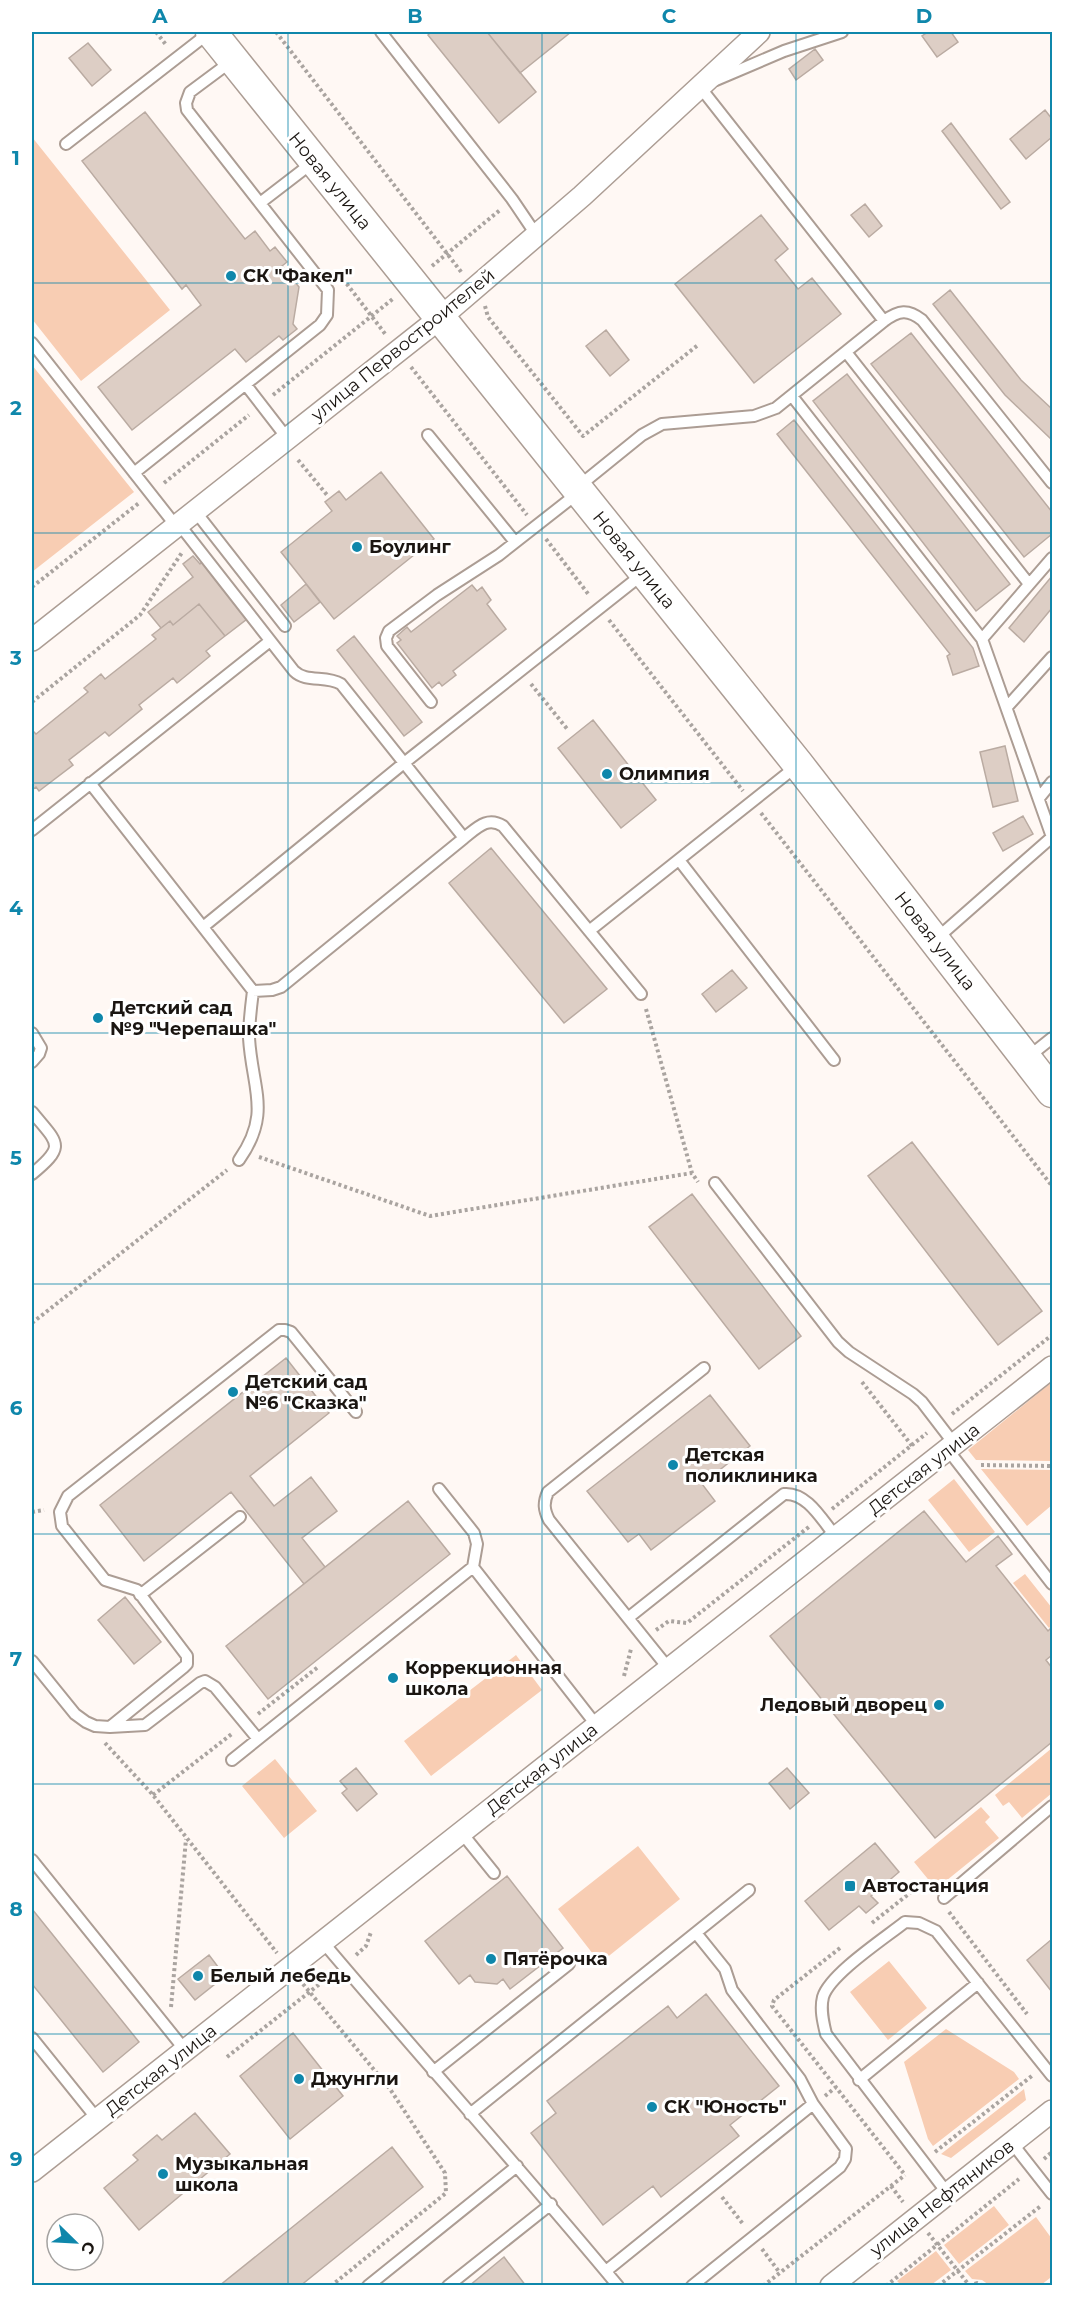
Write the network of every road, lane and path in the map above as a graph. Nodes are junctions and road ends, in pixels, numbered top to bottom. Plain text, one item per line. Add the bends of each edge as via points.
1 (211, 32) edge
2 (276, 32) edge
3 (381, 32) edge
4 (759, 32) edge
5 (843, 32) edge
6 (233, 60) junction
7 (700, 87) junction
8 (66, 144) dead end
9 (314, 161) junction
10 (260, 203) junction
11 (537, 236) junction
12 (474, 289) junction
13 (440, 318) junction
14 (884, 321) junction
15 (32, 343) edge
16 (698, 345) dead end
17 (846, 352) junction
18 (246, 384) junction
19 (792, 396) junction
20 (428, 435) dead end
21 (287, 438) junction
22 (298, 460) dead end
23 (134, 473) junction
24 (1053, 483) edge
25 (578, 490) junction
26 (327, 495) dead end
27 (183, 520) junction
28 (515, 542) junction
29 (1053, 558) edge
30 (644, 573) junction
31 (1029, 584) junction
32 (285, 626) dead end
33 (982, 639) junction
34 (32, 640) edge
35 (270, 641) junction
36 (1053, 657) edge
37 (521, 671) junction
38 (431, 702) dead end
39 (1006, 707) junction
40 (568, 730) dead end
41 (404, 763) junction
42 (798, 764) junction
43 (90, 783) junction
44 (1053, 783) edge
45 (1039, 798) junction
46 (32, 830) edge
47 (1053, 837) edge
48 (464, 838) junction
49 (679, 860) junction
50 (203, 927) junction
51 (590, 931) junction
52 (935, 940) junction
53 (253, 991) junction
54 (641, 994) dead end
55 (32, 1033) edge
56 (1053, 1038) edge
57 (1027, 1058) junction
58 (834, 1060) dead end
59 (32, 1062) edge
60 (1053, 1092) edge
61 (32, 1112) edge
62 (242, 1156) junction
63 (692, 1173) dead end
64 (32, 1174) edge
65 (715, 1183) dead end
66 (32, 1323) edge
67 (1053, 1367) edge
68 (705, 1368) dead end
69 (356, 1412) dead end
70 (952, 1448) junction
71 (439, 1490) dead end
72 (240, 1517) dead end
73 (837, 1538) junction
74 (473, 1567) junction
75 (1053, 1584) edge
76 (140, 1595) junction
77 (628, 1618) junction
78 (32, 1660) edge
79 (319, 1666) dead end
80 (669, 1669) junction
81 (86, 1722) junction
82 (245, 1724) junction
83 (597, 1726) junction
84 (110, 1727) junction
85 (258, 1739) junction
86 (232, 1760) dead end
87 (153, 1795) junction
88 (1053, 1806) edge
89 (461, 1832) junction
90 (186, 1838) junction
91 (32, 1860) edge
92 (494, 1873) dead end
93 (749, 1890) dead end
94 (942, 1899) junction
95 (865, 1928) dead end
96 (696, 1933) junction
97 (322, 1941) junction
98 (847, 1943) dead end
99 (569, 1964) dead end
100 (289, 1968) junction
101 (978, 1983) junction
102 (1031, 2020) dead end
103 (168, 2030) junction
104 (32, 2038) edge
105 (185, 2050) junction
106 (433, 2072) junction
107 (1053, 2076) edge
108 (859, 2080) junction
109 (813, 2104) junction
110 (1053, 2111) edge
111 (470, 2114) junction
112 (98, 2120) junction
113 (1012, 2143) junction
114 (517, 2166) junction
115 (32, 2171) edge
116 (905, 2175) dead end
117 (713, 2185) junction
118 (948, 2194) junction
119 (1053, 2194) edge
120 (998, 2198) dead end
121 (550, 2204) junction
122 (1044, 2204) dead end
123 (753, 2237) junction
124 (606, 2271) junction
125 (780, 2273) dead end
126 (840, 2283) edge
127 (331, 2286) edge
128 (368, 2286) edge
129 (448, 2286) edge
130 (618, 2286) edge
131 (692, 2286) edge
132 (886, 2286) edge
133 (938, 2286) edge
134 (969, 2286) edge
135 (983, 2286) edge

1 - 6 street, Новая улица
1 - 8 lane
2 - 12 path
3 - 11 lane
4 - 7 street, улица Первостроителей
5 - 7 lane via 784,51
6 - 9 street, Новая улица
6 - 10 lane via 190,92 187,110
7 - 11 street, улица Первостроителей
7 - 14 lane
9 - 10 lane
9 - 13 street, Новая улица
10 - 18 lane via 328,290 329,304 321,325
11 - 12 street, улица Первостроителей
12 - 13 street, улица Первостроителей
12 - 16 path via 484,302 488,317 583,436
13 - 21 street, улица Первостроителей
13 - 25 street, Новая улица
14 - 17 lane
14 - 24 lane via 905,311 922,320
15 - 23 lane
17 - 19 lane
17 - 31 lane
18 - 21 lane
18 - 23 lane
19 - 25 lane via 776,408 754,416 662,424 642,435
19 - 33 lane
20 - 28 lane
21 - 27 street, улица Первостроителей
22 - 26 path
23 - 27 lane
25 - 28 lane
25 - 30 street, Новая улица
27 - 32 lane
27 - 34 street, улица Первостроителей
27 - 35 lane
28 - 38 lane via 389,631 387,646
29 - 31 lane
30 - 37 lane
30 - 42 street, Новая улица
31 - 33 lane
33 - 39 lane
35 - 41 lane via 297,674 341,684
35 - 43 lane
36 - 39 lane
37 - 40 path
37 - 41 lane
39 - 45 lane
41 - 48 lane
41 - 50 lane
42 - 49 lane
42 - 52 street, Новая улица
43 - 46 lane
43 - 50 lane
44 - 45 lane
45 - 47 lane
47 - 52 lane
48 - 51 lane via 489,821 503,826
48 - 53 lane via 281,987
49 - 51 lane
49 - 58 lane
50 - 53 lane
51 - 54 lane
52 - 57 street, Новая улица
53 - 62 lane via 249,1038 259,1105 254,1132
55 - 59 lane via 41,1048
56 - 57 lane
57 - 60 street, Новая улица
61 - 64 lane via 55,1144 51,1158
62 - 63 path via 430,1216
62 - 66 path
65 - 70 lane via 838,1342 913,1394
67 - 70 street, Детская улица
68 - 77 lane via 548,1492 544,1500 549,1520
69 - 76 lane via 291,1332 279,1330 68,1496 60,1512 62,1526 105,1580 132,1588
70 - 73 street, Детская улица
70 - 75 lane
71 - 74 lane via 474,1533 477,1544
72 - 76 lane
73 - 77 lane via 807,1502 784,1494
73 - 80 street, Детская улица
74 - 83 lane
74 - 85 lane
76 - 84 lane via 187,1656 187,1664
77 - 80 lane
78 - 81 lane via 75,1714
79 - 82 path
80 - 83 street, Детская улица
81 - 84 lane
81 - 87 path
82 - 84 lane via 215,1687 205,1681 145,1725
82 - 85 lane
82 - 87 path
83 - 89 street, Детская улица
85 - 86 lane
87 - 90 path
88 - 94 lane
89 - 92 lane
89 - 97 street, Детская улица
90 - 100 path
90 - 103 path
91 - 103 lane
93 - 96 lane
94 - 95 path via 920,1886
94 - 102 path
96 - 109 lane via 725,1969 732,1990 800,2079
96 - 111 lane
97 - 100 street, Детская улица
97 - 106 lane
98 - 116 path via 774,2000 772,2006
99 - 106 lane
100 - 105 street, Детская улица
100 - 127 path via 390,2089 445,2173 446,2193
101 - 107 lane
101 - 108 lane
101 - 108 lane via 936,1930 919,1923 905,1922 842,1972 823,1997 822,2017 826,2034
103 - 105 lane
104 - 112 lane
105 - 112 street, Детская улица
106 - 111 lane
108 - 118 lane
109 - 117 lane
109 - 123 lane via 843,2143 845,2159 840,2168
110 - 113 street, улица Нефтяников
111 - 114 lane
112 - 115 street, Детская улица
113 - 118 street, улица Нефтяников
113 - 119 lane
114 - 121 lane
114 - 128 lane
117 - 123 path
117 - 124 lane
118 - 126 street, улица Нефтяников
120 - 132 path
121 - 124 lane
121 - 129 lane
122 - 133 path
123 - 125 path
123 - 131 lane
124 - 130 lane
134 - 135 path

